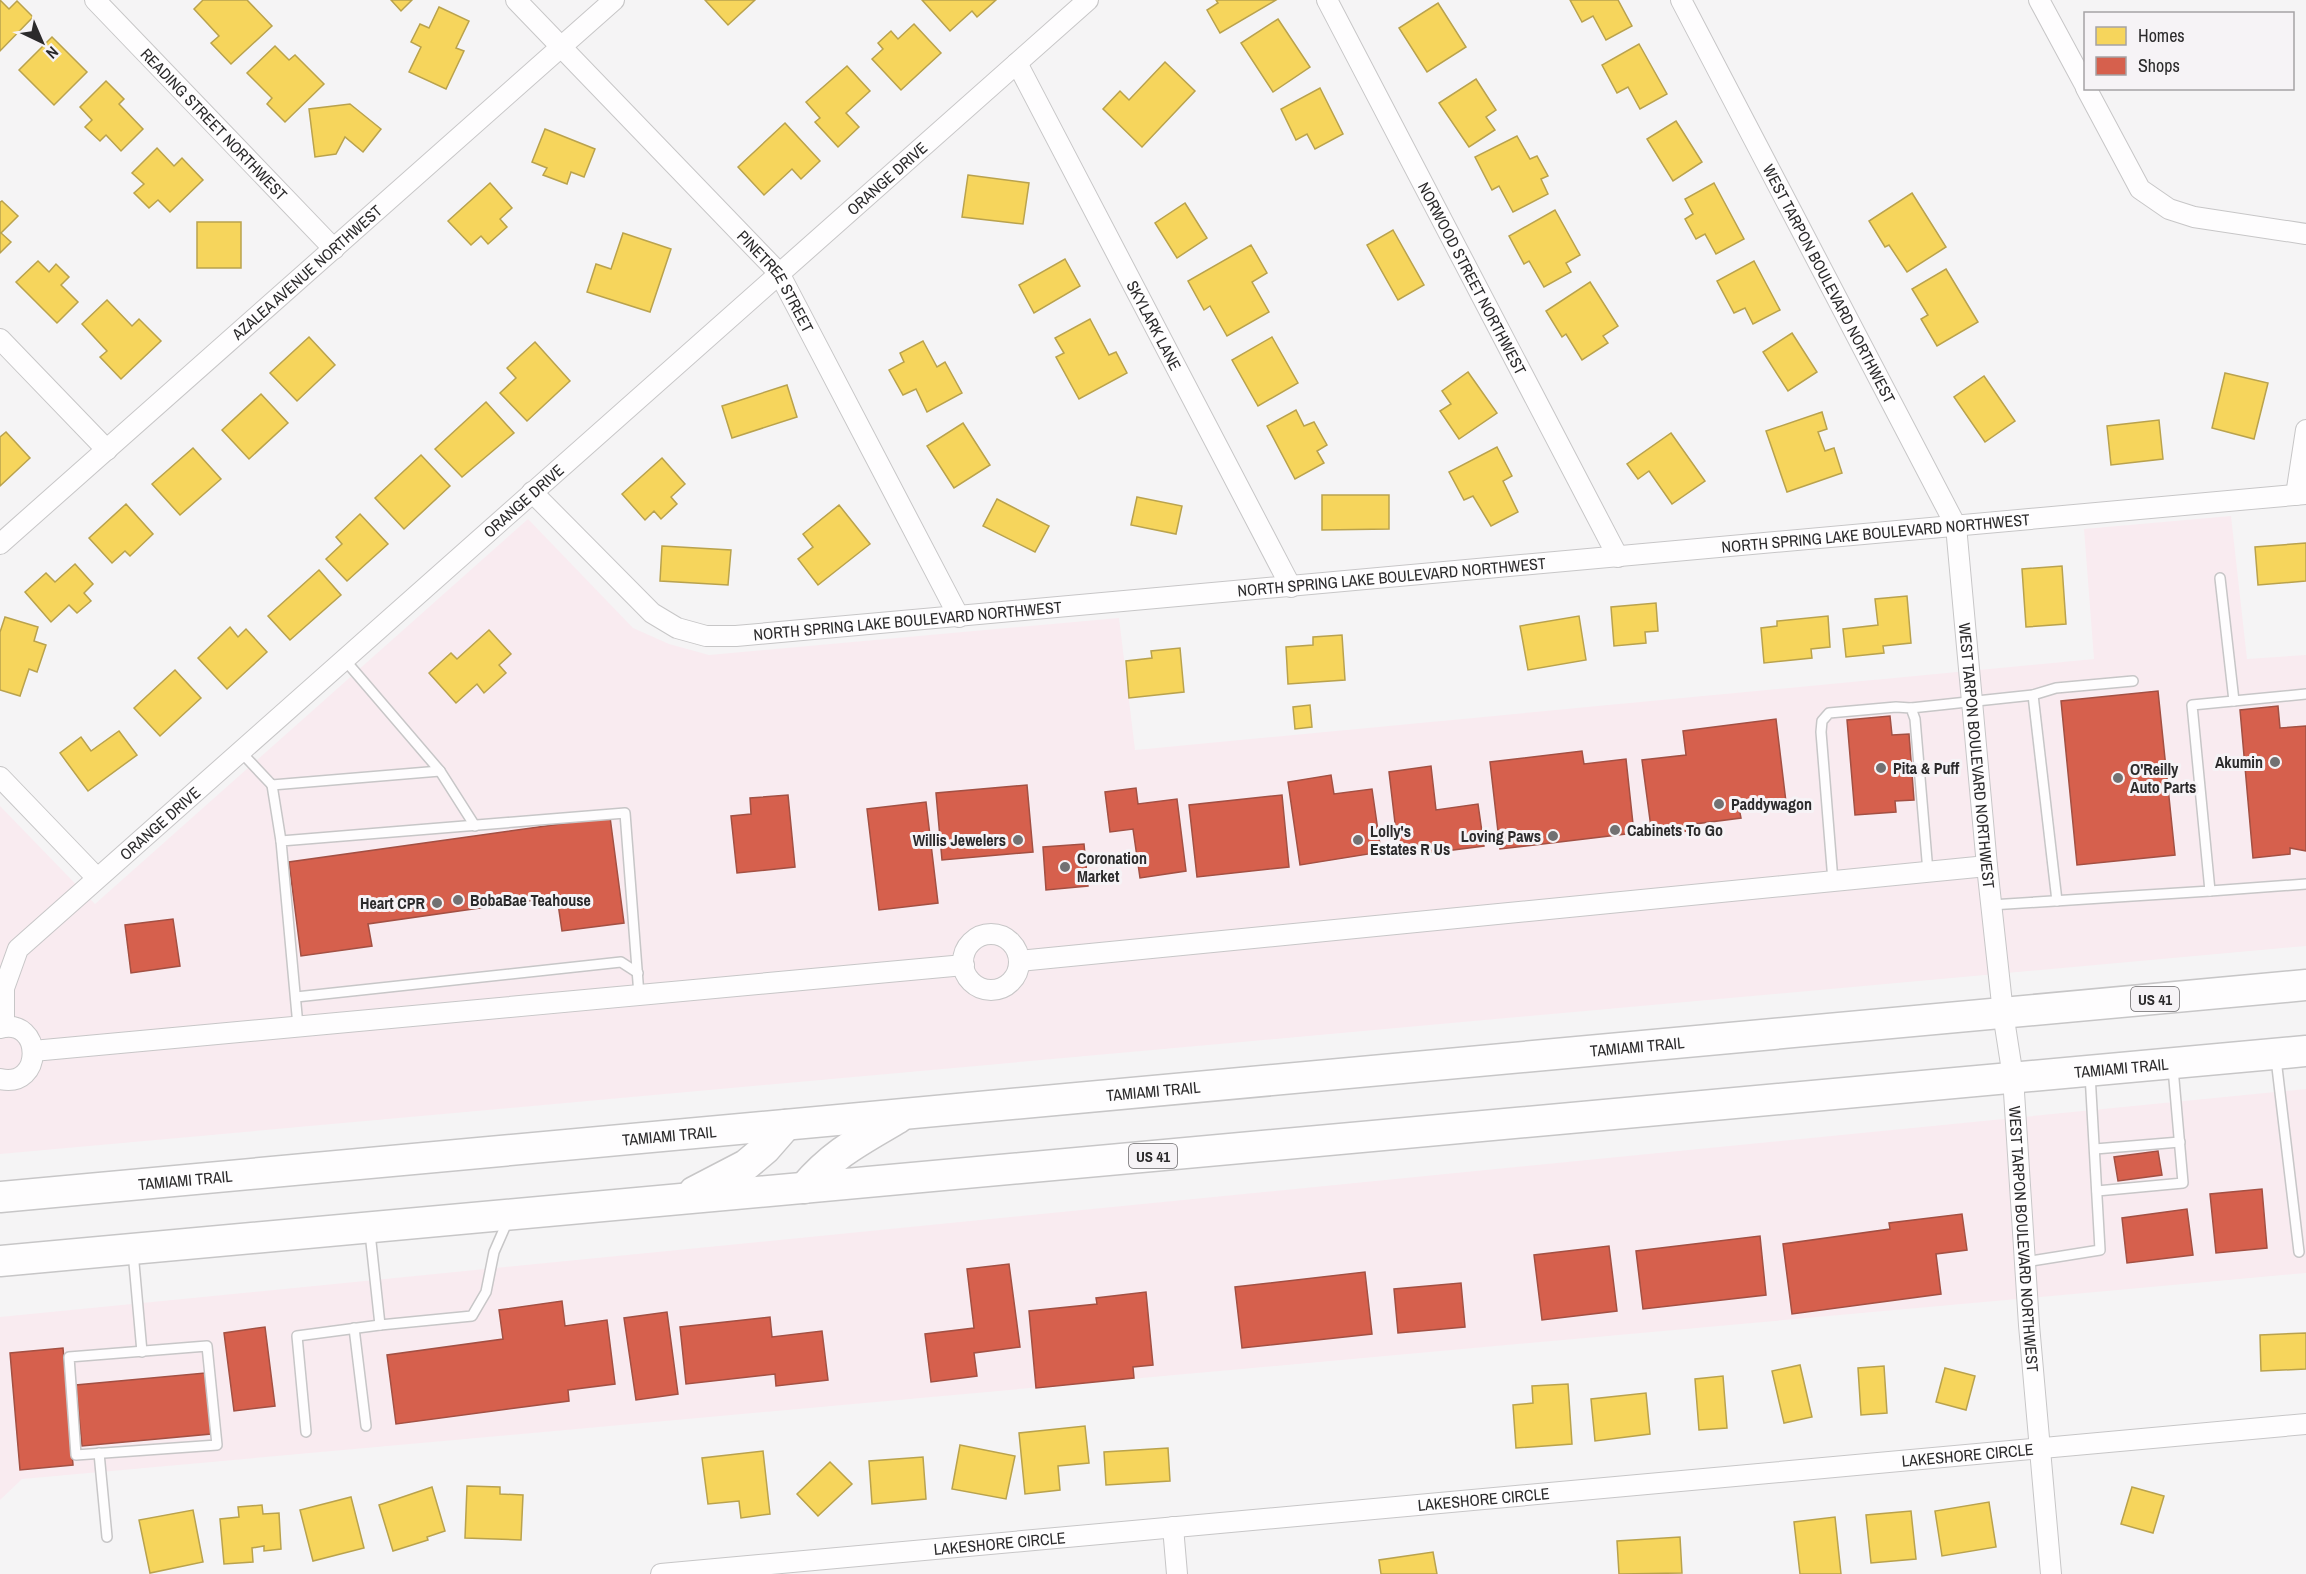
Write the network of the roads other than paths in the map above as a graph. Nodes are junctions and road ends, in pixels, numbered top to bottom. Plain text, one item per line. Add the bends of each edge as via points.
1 (95, 0) edge
2 (516, 0) edge
3 (614, 0) edge
4 (1088, 0) edge
5 (1326, 0) edge
6 (1681, 0) edge
7 (2039, 0) edge
8 (561, 47) junction
9 (1017, 63) junction
10 (2084, 84) edge
11 (2087, 90) edge
12 (2306, 234) edge
13 (334, 249) junction
14 (779, 273) junction
15 (0, 339) edge
16 (2306, 430) edge
17 (106, 450) junction
18 (532, 492) junction
19 (2301, 495) edge
20 (1956, 526) junction
21 (0, 544) edge
22 (1618, 557) junction
23 (2220, 578) dead end
24 (1291, 587) junction
25 (959, 617) junction
26 (344, 659) junction
27 (2133, 681) dead end
28 (2306, 694) edge
29 (2033, 695) junction
30 (2234, 701) junction
31 (1972, 702) junction
32 (1911, 708) junction
33 (239, 751) junction
34 (440, 771) junction
35 (0, 777) edge
36 (272, 785) junction
37 (475, 826) junction
38 (281, 841) junction
39 (1987, 866) junction
40 (1928, 872) junction
41 (97, 878) junction
42 (1833, 881) junction
43 (2306, 884) edge
44 (2210, 891) junction
45 (2056, 902) junction
46 (1991, 905) junction
47 (1019, 961) junction
48 (963, 965) junction
49 (638, 973) junction
50 (2306, 986) edge
51 (639, 995) junction
52 (296, 997) junction
53 (2003, 1013) junction
54 (298, 1026) junction
55 (2, 1027) edge
56 (33, 1051) junction
57 (2306, 1051) edge
58 (2276, 1054) junction
59 (2173, 1063) junction
60 (2090, 1071) junction
61 (2013, 1077) junction
62 (0, 1079) edge
63 (906, 1114) junction
64 (786, 1125) junction
65 (2180, 1142) junction
66 (2096, 1149) junction
67 (804, 1188) junction
68 (2097, 1191) junction
69 (0, 1197) edge
70 (681, 1199) junction
71 (510, 1215) junction
72 (369, 1228) junction
73 (133, 1249) junction
74 (2299, 1252) dead end
75 (0, 1261) edge
76 (2025, 1262) junction
77 (380, 1325) junction
78 (354, 1328) junction
79 (142, 1352) junction
80 (2306, 1424) edge
81 (366, 1426) dead end
82 (306, 1432) dead end
83 (2040, 1448) junction
84 (99, 1453) junction
85 (1173, 1527) junction
86 (107, 1537) dead end
87 (661, 1574) edge
88 (1177, 1574) edge
89 (2051, 1574) edge

1 - 13 street, READING STREET NORTHWEST
2 - 8 street, PINETREE STREET
3 - 8 street, AZALEA AVENUE NORTHWEST
4 - 9 street, ORANGE DRIVE
5 - 22 street, NORWOOD STREET NORTHWEST
6 - 20 street, WEST TARPON BOULEVARD NORTHWEST
7 - 10 street
8 - 13 street, AZALEA AVENUE NORTHWEST
8 - 14 street, PINETREE STREET
9 - 14 street, ORANGE DRIVE
9 - 24 street, SKYLARK LANE
11 - 12 street via 2140,189 2169,209 2194,217
13 - 17 street, AZALEA AVENUE NORTHWEST
14 - 18 street, ORANGE DRIVE
14 - 25 street, PINETREE STREET
15 - 17 street
16 - 19 street
17 - 21 street, AZALEA AVENUE NORTHWEST
18 - 25 street, NORTH SPRING LAKE BOULEVARD NORTHWEST via 652,613 677,628 706,636 736,636
18 - 26 street, ORANGE DRIVE
19 - 20 street, NORTH SPRING LAKE BOULEVARD NORTHWEST
20 - 22 street, NORTH SPRING LAKE BOULEVARD NORTHWEST
20 - 31 street, WEST TARPON BOULEVARD NORTHWEST
22 - 24 street, NORTH SPRING LAKE BOULEVARD NORTHWEST
23 - 30 lane
24 - 25 street, NORTH SPRING LAKE BOULEVARD NORTHWEST
26 - 33 street, ORANGE DRIVE
26 - 34 lane
27 - 29 lane via 2056,688
28 - 30 lane
29 - 31 lane
29 - 45 lane
30 - 44 lane via 2192,705
31 - 32 lane
31 - 39 street, WEST TARPON BOULEVARD NORTHWEST
32 - 40 lane
32 - 42 lane via 1829,713 1822,721
33 - 36 lane
33 - 41 street, ORANGE DRIVE
34 - 36 lane
34 - 37 lane
35 - 41 street
36 - 38 lane
37 - 38 lane
37 - 49 lane via 625,813
38 - 52 lane
39 - 40 street
39 - 46 street, WEST TARPON BOULEVARD NORTHWEST
40 - 42 street
41 - 55 street, ORANGE DRIVE via 18,950 4,988
42 - 47 street
43 - 44 lane
44 - 45 lane
45 - 46 lane
46 - 53 street, WEST TARPON BOULEVARD NORTHWEST
47 - 48 street via 1010,982 993,989 976,984
47 - 48 street via 1010,941 986,934 970,943
48 - 51 street
49 - 51 lane
49 - 52 lane via 621,962
50 - 53 main road, TAMIAMI TRAIL / US 41
51 - 54 street
52 - 54 lane
53 - 61 street, WEST TARPON BOULEVARD NORTHWEST
53 - 63 main road, TAMIAMI TRAIL / US 41
54 - 56 street
55 - 56 street via 21,1030
56 - 62 street via 33,1060 23,1075
57 - 58 main road, TAMIAMI TRAIL / US 41
58 - 59 main road, TAMIAMI TRAIL / US 41
58 - 74 lane
59 - 60 main road, TAMIAMI TRAIL / US 41
59 - 65 lane
60 - 61 main road, TAMIAMI TRAIL / US 41
60 - 66 lane
61 - 67 main road, TAMIAMI TRAIL / US 41
61 - 76 street, WEST TARPON BOULEVARD NORTHWEST
63 - 64 main road, TAMIAMI TRAIL / US 41
63 - 67 main road via 823,1165
64 - 69 main road, TAMIAMI TRAIL / US 41
64 - 70 main road via 746,1165
65 - 66 lane
65 - 68 lane via 2183,1183
66 - 68 lane
67 - 70 main road, TAMIAMI TRAIL / US 41
68 - 76 lane via 2100,1250
70 - 71 main road, TAMIAMI TRAIL / US 41
71 - 72 main road, TAMIAMI TRAIL / US 41
71 - 77 lane via 494,1252 486,1292 472,1316
72 - 73 main road, TAMIAMI TRAIL / US 41
72 - 77 lane
73 - 75 main road, TAMIAMI TRAIL / US 41
73 - 79 lane
76 - 83 street, WEST TARPON BOULEVARD NORTHWEST
77 - 78 lane
78 - 81 lane
78 - 82 lane via 297,1336
79 - 84 lane via 69,1358 76,1455
79 - 84 lane via 207,1346 217,1445
80 - 83 street, LAKESHORE CIRCLE
83 - 85 street, LAKESHORE CIRCLE
83 - 89 street, WEST TARPON BOULEVARD NORTHWEST
84 - 86 lane
85 - 87 street, LAKESHORE CIRCLE
85 - 88 street

